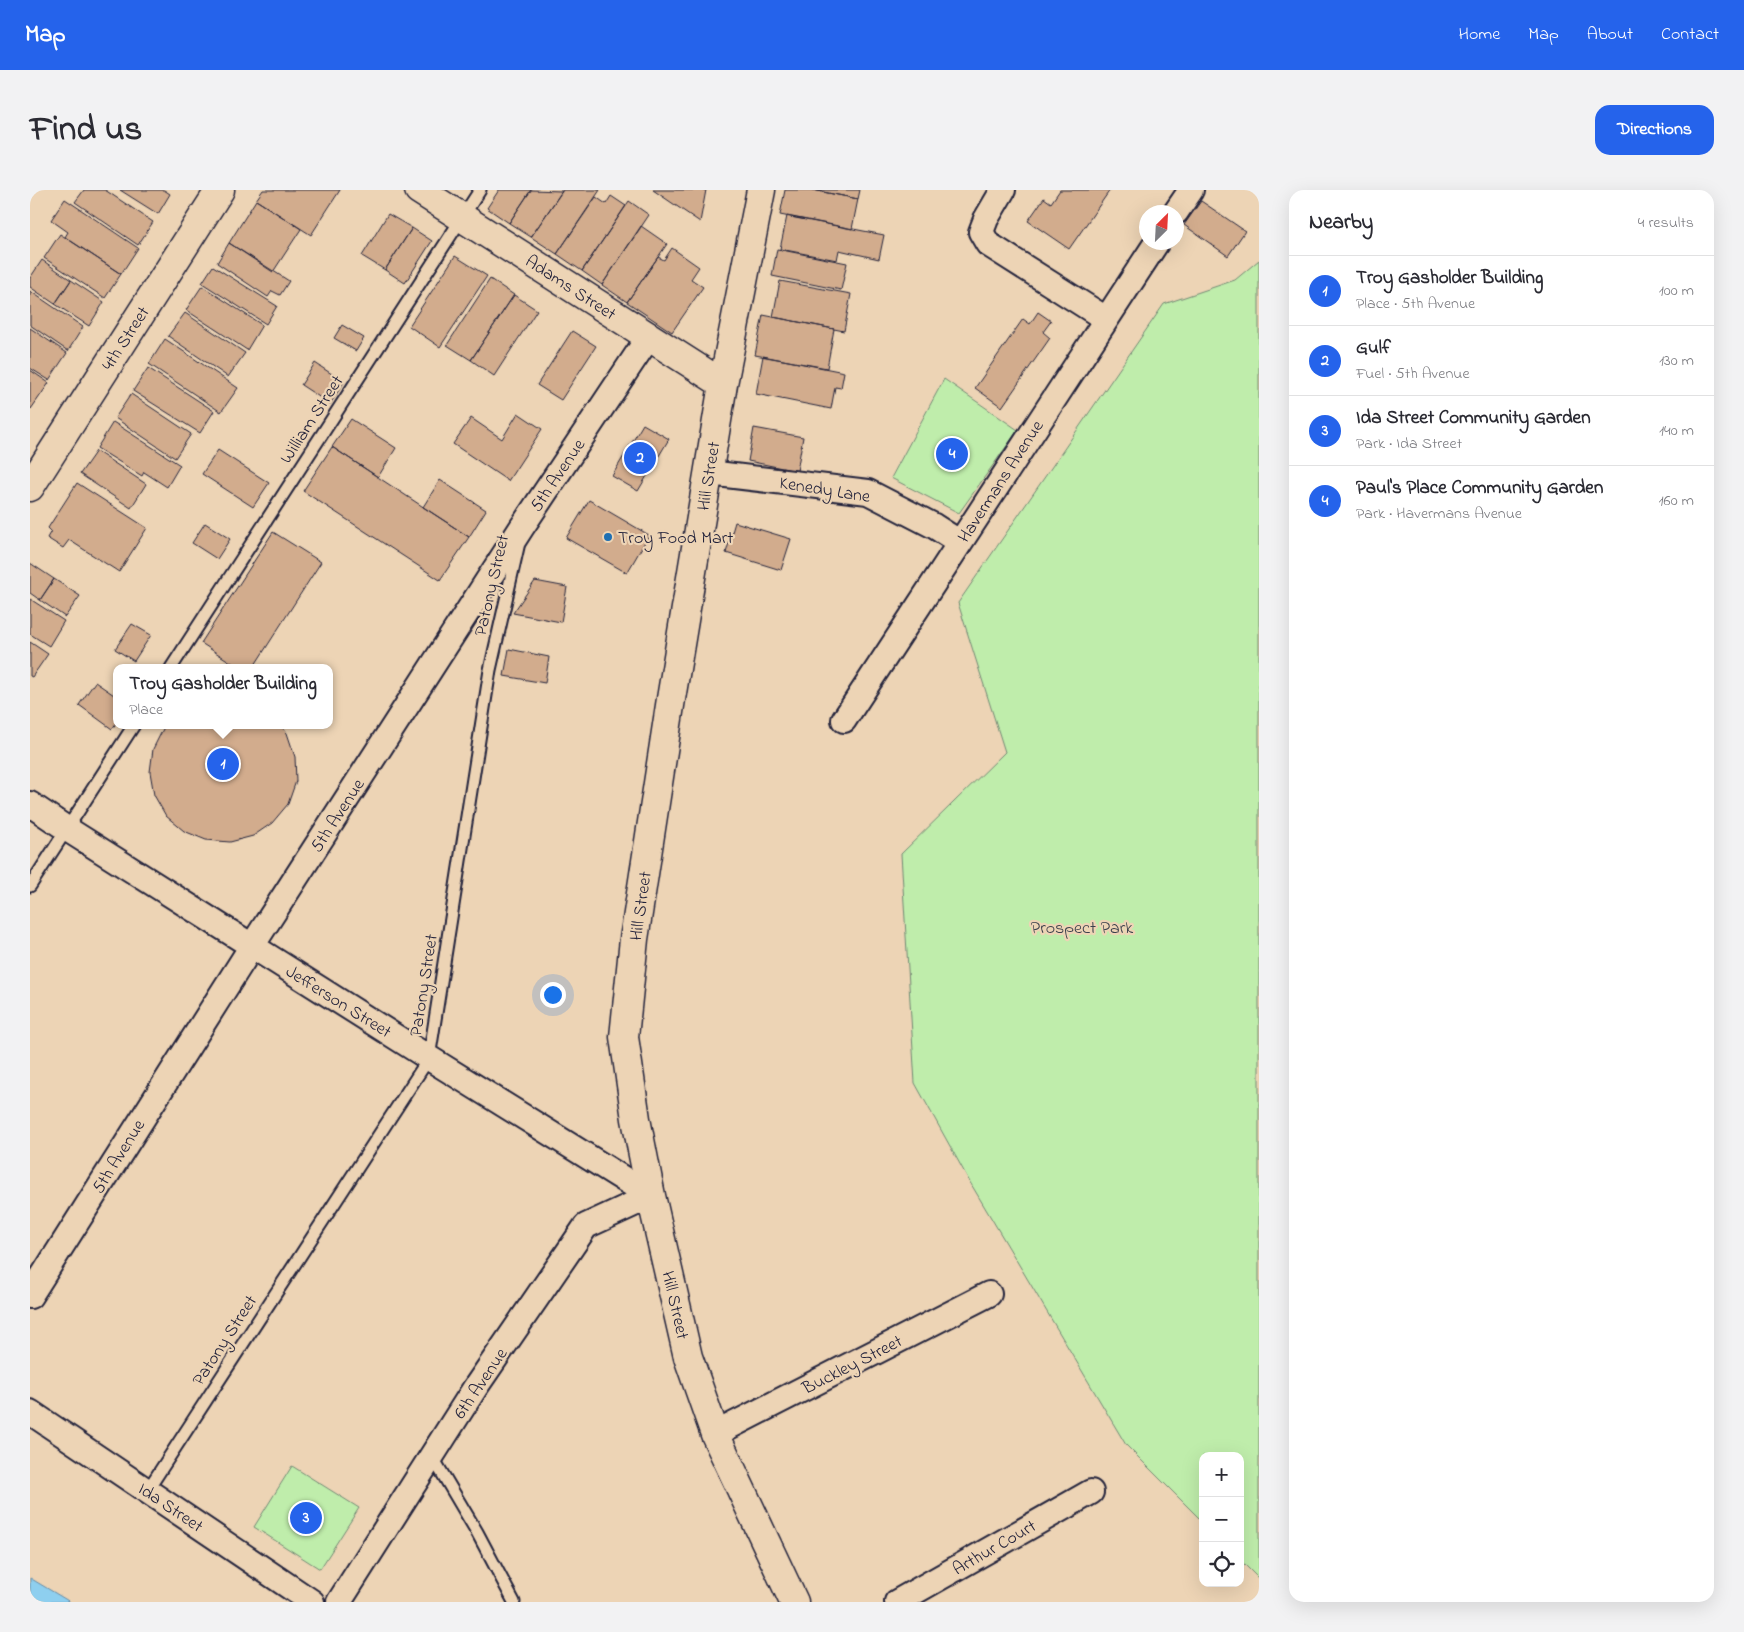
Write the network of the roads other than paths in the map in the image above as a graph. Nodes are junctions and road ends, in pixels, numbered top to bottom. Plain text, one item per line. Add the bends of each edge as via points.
1 (220, 190) edge
2 (419, 190) edge
3 (480, 190) edge
4 (761, 190) edge
5 (1003, 190) edge
6 (1191, 190) edge
7 (1181, 205) edge
8 (462, 217) junction
9 (1151, 250) edge
10 (1106, 319) junction
11 (648, 338) junction
12 (723, 384) junction
13 (709, 473) junction
14 (30, 486) edge
15 (522, 527) junction
16 (959, 542) junction
17 (174, 664) edge
18 (844, 720) dead end
19 (131, 729) edge
20 (30, 804) edge
21 (67, 829) junction
22 (30, 886) edge
23 (252, 946) junction
24 (429, 1058) junction
25 (651, 1196) junction
26 (989, 1294) dead end
27 (30, 1296) edge
28 (30, 1412) edge
29 (715, 1434) junction
30 (432, 1456) junction
31 (146, 1491) junction
32 (1091, 1492) dead end
33 (312, 1602) edge
34 (339, 1602) edge
35 (514, 1602) edge
36 (794, 1602) edge
37 (897, 1602) edge

1 - 14 street, 4th Street
2 - 8 street, Adams Street
3 - 8 lane, William Street
4 - 12 street, Hill Street
5 - 10 street via 982,232 988,244
6 - 7 street
8 - 11 street, Adams Street
8 - 17 lane, William Street
9 - 10 street, Havermans Avenue
10 - 16 street, Havermans Avenue
11 - 12 street, Adams Street
11 - 15 street, 5th Avenue
12 - 13 street, Hill Street
13 - 16 street, Kenedy Lane via 868,492
13 - 25 street, Hill Street via 634,939 624,1037
15 - 23 street, 5th Avenue
15 - 24 lane, Patony Street via 490,670
16 - 18 street, Havermans Avenue
19 - 21 lane
20 - 21 street, Jefferson Street
21 - 22 lane
21 - 23 street, Jefferson Street
23 - 24 street, Jefferson Street
23 - 27 street, 5th Avenue
24 - 25 street, Jefferson Street
24 - 31 lane, Patony Street
25 - 29 street, Hill Street via 688,1357
25 - 30 street, 6th Avenue via 586,1226
26 - 29 street, Buckley Street
28 - 31 street, Ida Street
29 - 36 street, Hill Street
30 - 34 street, 6th Avenue
30 - 35 lane
31 - 33 street, Ida Street
32 - 37 street, Arthur Court

